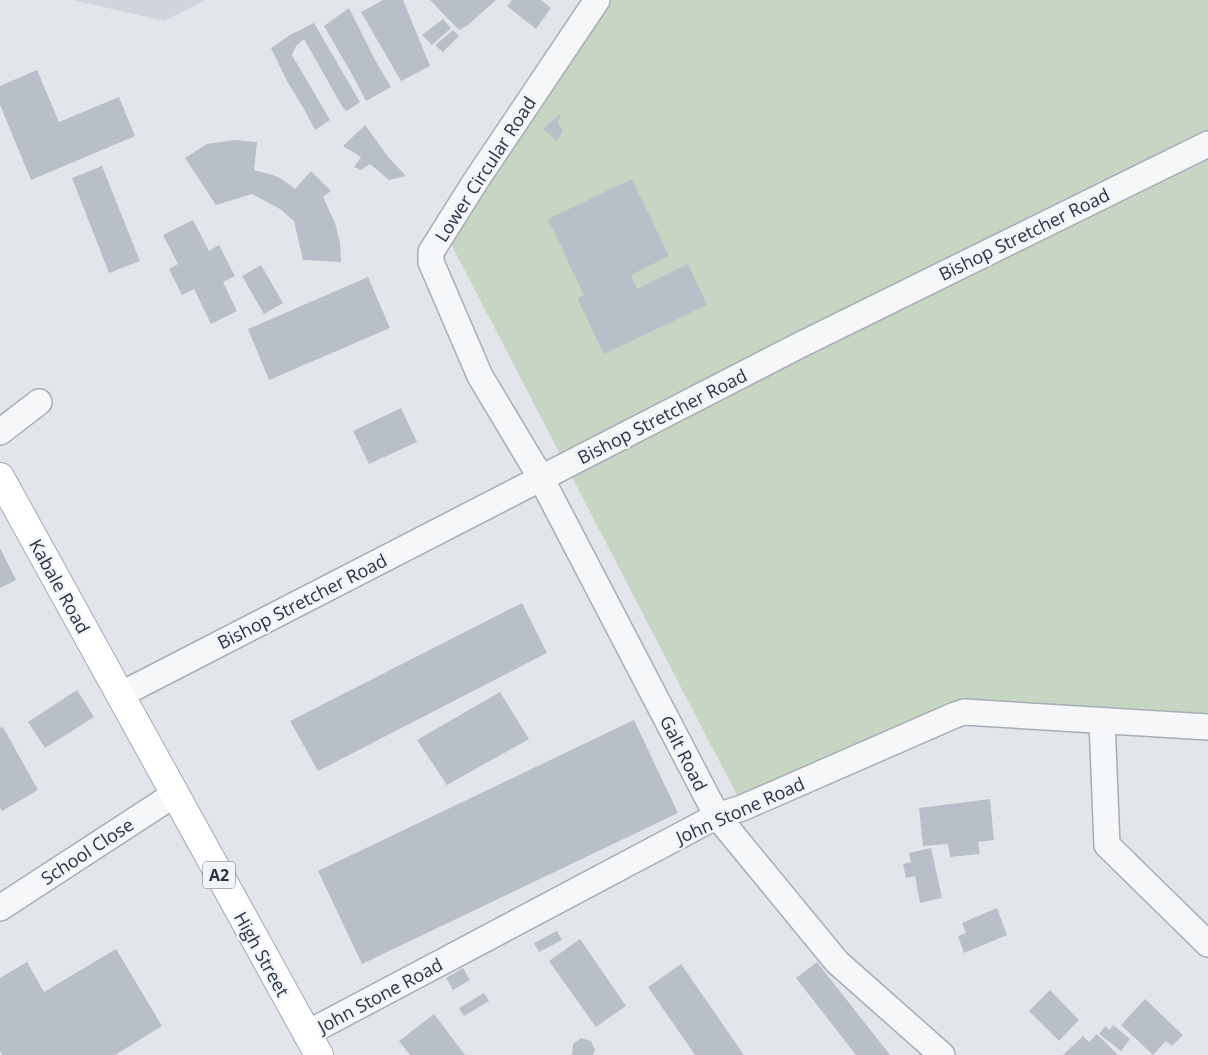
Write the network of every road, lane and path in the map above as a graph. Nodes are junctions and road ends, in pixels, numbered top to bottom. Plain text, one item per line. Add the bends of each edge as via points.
1 (597, 0) edge
2 (1208, 144) edge
3 (39, 402) dead end
4 (0, 432) edge
5 (0, 477) edge
6 (542, 478) junction
7 (120, 695) junction
8 (1102, 721) junction
9 (1208, 727) edge
10 (175, 794) junction
11 (717, 816) junction
12 (0, 908) edge
13 (1208, 944) edge
14 (312, 1044) edge
15 (942, 1055) edge

1 - 6 street, Lower Circular Road via 431,252 431,262 480,376
2 - 6 street, Bishop Stretcher Road via 800,345
3 - 4 street
5 - 7 main road, Kabale Road / A2
6 - 7 street, Bishop Stretcher Road
6 - 11 street, Galt Road
7 - 10 main road, High Street / A2
8 - 9 street, John Stone Road
8 - 11 street, John Stone Road via 964,712
8 - 13 street via 1108,846
10 - 12 street, School Close
10 - 14 main road, High Street / A2
11 - 14 street, John Stone Road
11 - 15 street, Galt Road via 837,962

